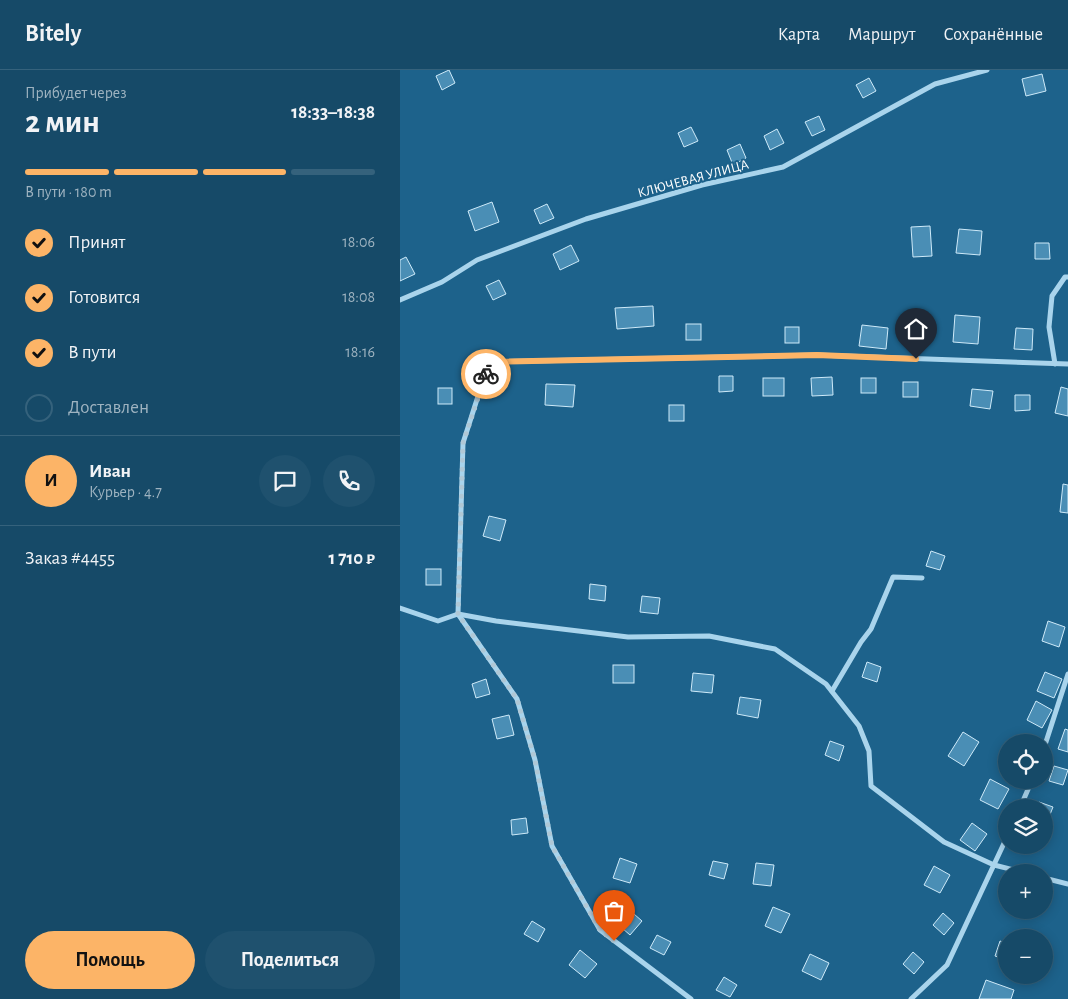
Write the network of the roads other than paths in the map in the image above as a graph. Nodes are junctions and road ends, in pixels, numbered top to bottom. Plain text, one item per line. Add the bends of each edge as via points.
1 (987, 70) edge
2 (1068, 277) edge
3 (400, 300) edge
4 (1055, 364) junction
5 (1068, 364) edge
6 (922, 578) dead end
7 (400, 608) edge
8 (458, 614) junction
9 (1068, 674) edge
10 (832, 692) junction
11 (1049, 734) edge
12 (999, 854) edge
13 (994, 866) junction
14 (998, 867) edge
15 (1053, 880) edge
16 (1068, 884) edge
17 (691, 999) edge
18 (911, 999) edge

1 - 3 street, КЛЮЧЕВАЯ УЛИЦА via 935,84 783,167 586,219 477,260 442,282
2 - 4 street via 1052,296 1049,327
4 - 5 street
4 - 8 street via 817,355 490,362 463,443
6 - 10 street via 893,577 871,629
7 - 8 street via 438,621
8 - 10 street via 628,637 709,636 775,649 826,684
8 - 17 street via 517,699 535,760 552,846 600,930
9 - 11 street
10 - 13 street via 860,726 868,751 871,786 944,842
12 - 13 street
13 - 14 street
13 - 18 street via 947,965
15 - 16 street

